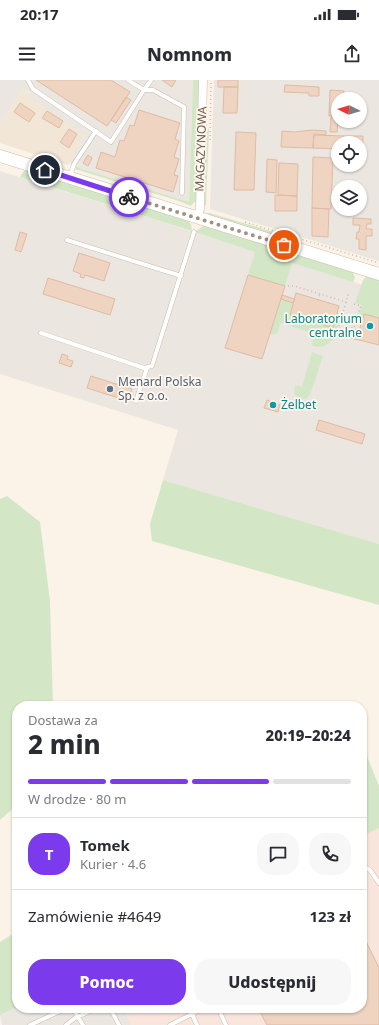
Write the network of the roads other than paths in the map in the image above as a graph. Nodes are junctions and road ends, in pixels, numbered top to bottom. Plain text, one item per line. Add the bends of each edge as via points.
1 (28, 80) edge
2 (128, 80) edge
3 (151, 80) edge
4 (203, 80) edge
5 (144, 90) junction
6 (96, 132) junction
7 (0, 156) edge
8 (70, 178) junction
9 (182, 193) dead end
10 (197, 218) junction
11 (194, 232) dead end
12 (67, 240) dead end
13 (379, 274) edge
14 (181, 276) junction
15 (41, 333) dead end
16 (147, 368) junction
17 (136, 401) dead end
18 (367, 868) edge
19 (379, 883) edge
20 (55, 1013) edge
21 (76, 1013) edge
22 (86, 1013) edge
23 (113, 1013) edge
24 (220, 1013) edge
25 (192, 1014) joint
26 (78, 1017) junction
27 (30, 1025) edge
28 (66, 1025) edge
29 (83, 1025) edge
30 (119, 1025) edge
31 (170, 1025) edge
32 (197, 1025) edge
33 (226, 1025) edge

1 - 6 lane via 33,89
2 - 5 lane
3 - 5 lane
4 - 10 street, MAGAZYNOWA via 200,209
5 - 6 lane via 111,142
5 - 9 lane via 153,90 184,107
6 - 8 lane via 74,164
7 - 8 street
8 - 10 street
10 - 13 street
11 - 14 lane
12 - 14 lane
14 - 16 lane via 152,366
15 - 16 lane
16 - 17 lane
18 - 19 lane
20 - 27 lane
21 - 26 lane
22 - 26 lane
23 - 30 lane
24 - 33 lane
25 - 31 lane
25 - 32 lane
26 - 28 lane
26 - 29 lane

